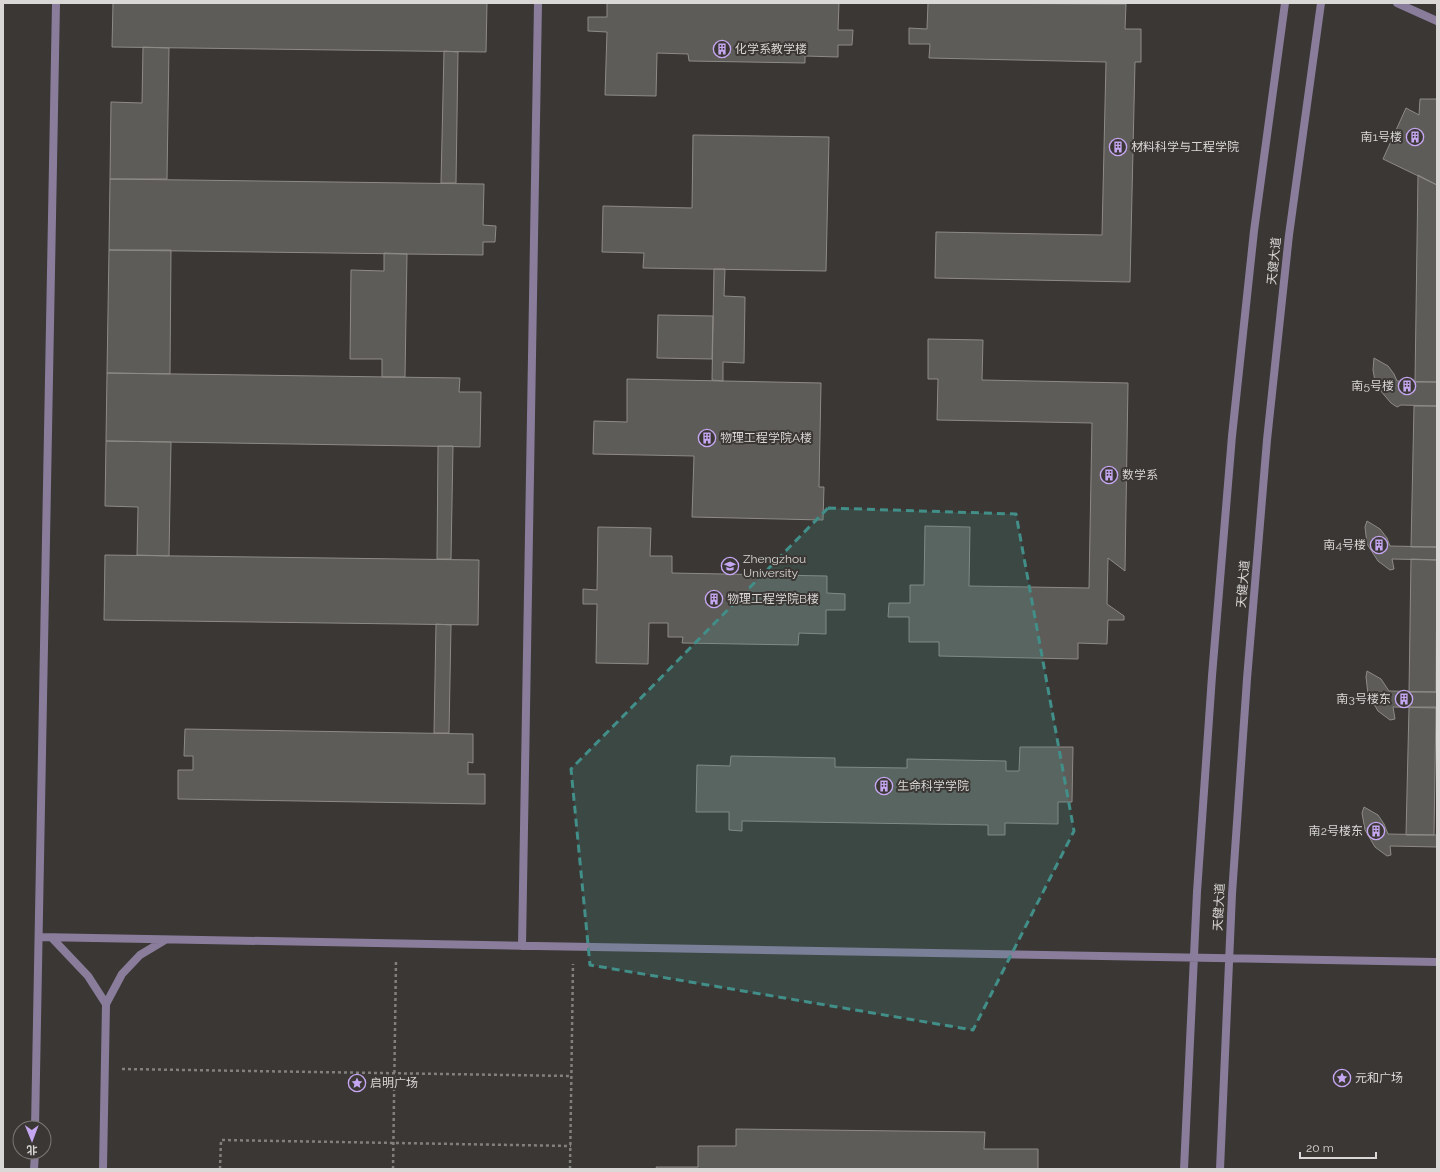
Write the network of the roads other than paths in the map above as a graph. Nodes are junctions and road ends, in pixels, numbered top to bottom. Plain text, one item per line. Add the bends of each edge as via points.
1 (56, 3) edge
2 (538, 3) edge
3 (1285, 3) edge
4 (1320, 3) edge
5 (1397, 3) edge
6 (1437, 21) edge
7 (38, 937) junction
8 (52, 938) junction
9 (165, 940) junction
10 (522, 946) junction
11 (1194, 958) junction
12 (1229, 959) junction
13 (1437, 962) edge
14 (106, 1004) junction
15 (35, 1120) edge
16 (103, 1169) edge
17 (1184, 1169) edge
18 (1220, 1169) edge

1 - 7 lane
2 - 10 lane
3 - 11 lane, 天健大道 via 1254,230 1232,436 1212,676
4 - 12 lane, 天健大道 via 1289,235 1267,440 1246,687
5 - 6 lane
7 - 8 lane
7 - 15 lane
8 - 9 lane
8 - 14 lane via 88,976
9 - 10 lane
9 - 14 lane via 140,955 122,974
10 - 11 lane
11 - 12 lane
11 - 17 lane, 天健大道
12 - 13 lane
12 - 18 lane, 天健大道
14 - 16 lane

